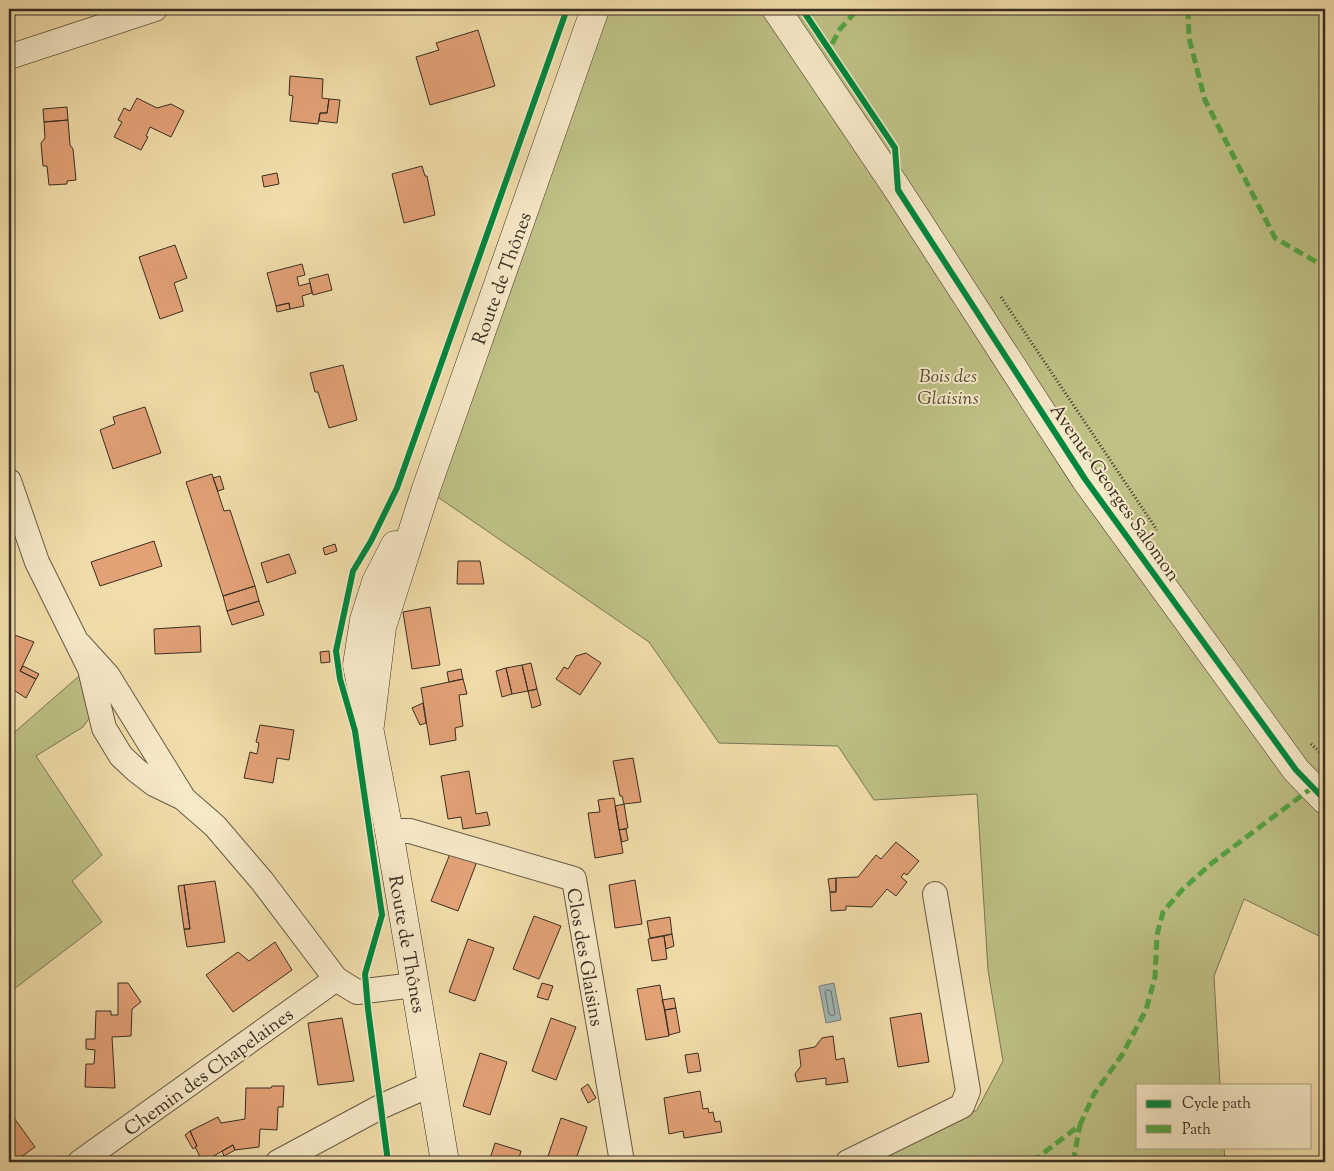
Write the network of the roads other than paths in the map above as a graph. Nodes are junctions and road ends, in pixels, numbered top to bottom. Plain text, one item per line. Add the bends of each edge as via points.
1 (155, 9) edge
2 (595, 9) edge
3 (613, 9) edge
4 (776, 12) edge
5 (9, 57) edge
6 (576, 67) junction
7 (9, 481) edge
8 (80, 645) junction
9 (184, 799) junction
10 (1325, 800) edge
11 (389, 831) junction
12 (936, 894) dead end
13 (336, 979) junction
14 (414, 985) junction
15 (432, 1084) junction
16 (80, 1162) edge
17 (278, 1162) edge
18 (445, 1162) edge
19 (622, 1162) edge
20 (848, 1162) edge

1 - 5 street
2 - 6 main road, Route de Thônes
3 - 6 main road, Route de Thônes
4 - 10 main road, Avenue Georges Salomon via 898,190 1085,479 1296,770
6 - 11 main road, Route de Thônes via 426,489 376,582 364,620 358,665
7 - 8 street via 37,562
8 - 9 street via 108,676
8 - 9 street via 90,669 104,728 121,756 154,784
9 - 13 street via 214,826 262,881
11 - 14 main road, Route de Thônes
11 - 19 street, Clos des Glaisins via 410,831 574,879
12 - 20 street via 968,1091 962,1106
13 - 14 street via 357,992
13 - 16 street, Chemin des Chapelaines
14 - 15 main road, Route de Thônes
15 - 17 street via 382,1106
15 - 18 main road, Route de Thônes

